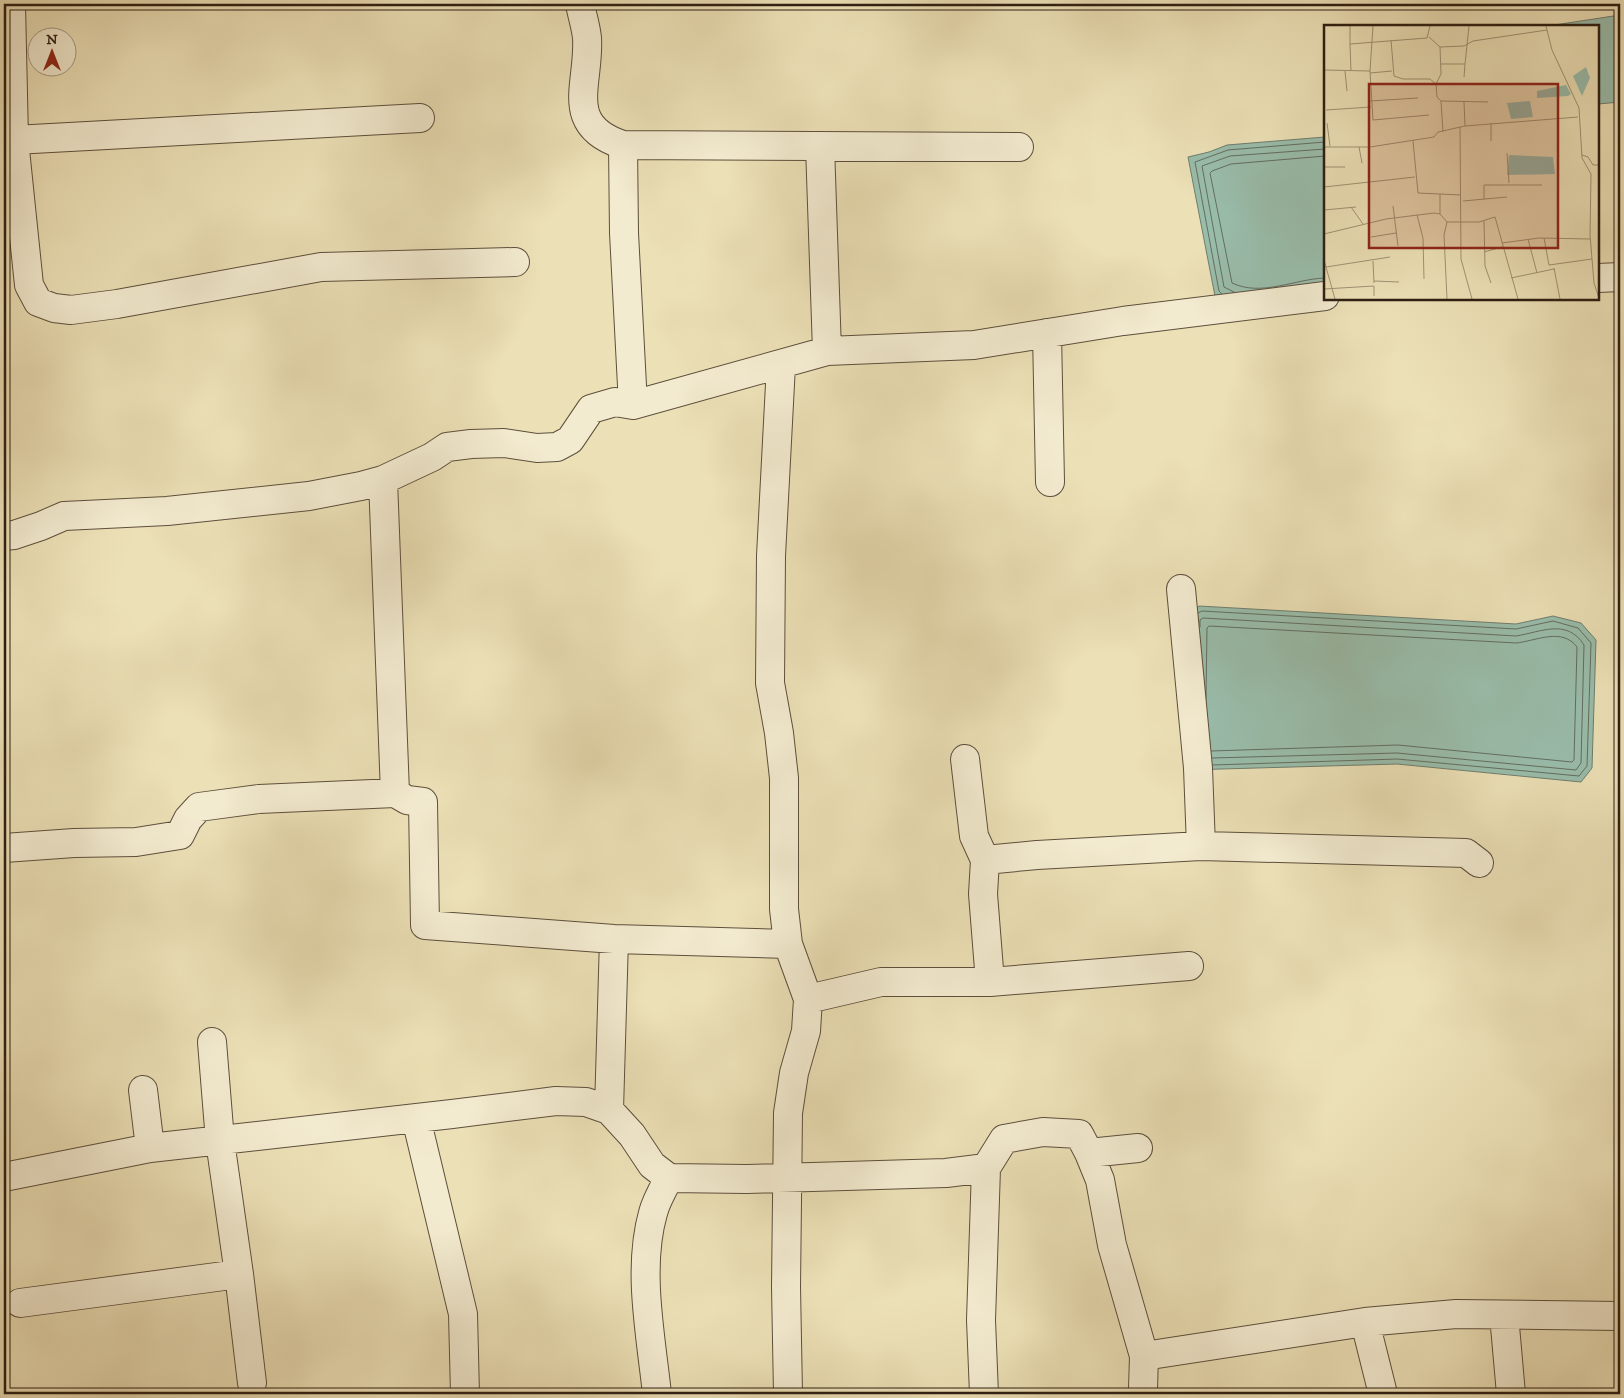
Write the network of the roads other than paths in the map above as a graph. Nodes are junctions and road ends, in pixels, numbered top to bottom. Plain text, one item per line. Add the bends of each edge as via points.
1 (11, 4) edge
2 (580, 4) edge
3 (420, 118) dead end
4 (14, 140) junction
5 (623, 145) junction
6 (820, 146) junction
7 (1019, 147) dead end
8 (11, 190) edge
9 (515, 262) dead end
10 (1620, 277) edge
11 (1599, 278) edge
12 (1324, 296) edge
13 (1047, 333) junction
14 (827, 352) junction
15 (781, 364) junction
16 (633, 405) junction
17 (383, 480) junction
18 (1050, 482) dead end
19 (4, 536) edge
20 (1181, 589) dead end
21 (965, 759) dead end
22 (394, 793) junction
23 (1201, 846) junction
24 (4, 848) edge
25 (985, 860) junction
26 (1480, 862) dead end
27 (614, 939) junction
28 (788, 944) junction
29 (1188, 966) dead end
30 (990, 982) junction
31 (808, 999) junction
32 (212, 1042) dead end
33 (143, 1090) dead end
34 (610, 1110) junction
35 (416, 1118) junction
36 (220, 1141) junction
37 (150, 1148) junction
38 (1138, 1148) dead end
39 (1089, 1153) junction
40 (986, 1168) junction
41 (4, 1177) edge
42 (787, 1177) junction
43 (669, 1178) junction
44 (239, 1274) junction
45 (20, 1303) dead end
46 (1504, 1315) junction
47 (1620, 1316) edge
48 (1365, 1322) junction
49 (1144, 1356) junction
50 (252, 1383) dead end
51 (1137, 1392) edge
52 (465, 1394) edge
53 (657, 1394) edge
54 (788, 1394) edge
55 (984, 1394) edge
56 (1383, 1394) edge
57 (1511, 1394) edge

1 - 4 street
2 - 5 street via 587,38 583,104 591,128 606,140
3 - 4 street
4 - 8 street
5 - 6 street
5 - 16 street
6 - 7 street
6 - 14 street
8 - 9 street via 29,285 38,302 54,308 71,310 117,304 321,266
10 - 11 street
12 - 13 street
13 - 14 street via 974,345
13 - 18 street
14 - 15 street
15 - 16 street
15 - 28 street via 771,556 770,683 784,778 784,909
16 - 17 street via 615,402 591,409 570,440 557,447 537,448 504,443 447,447
17 - 19 street via 309,496 166,511 64,516
17 - 22 street
20 - 23 street via 1198,768
21 - 25 street via 974,836
22 - 24 street via 260,799 199,807 180,835 136,842
22 - 27 street via 407,800 423,802 425,925
23 - 25 street
23 - 26 street via 1466,853
25 - 30 street via 983,894
27 - 28 street
27 - 34 street
28 - 31 street
29 - 30 street
30 - 31 street via 881,982
31 - 42 street via 806,1031 794,1073 788,1113
32 - 36 street
33 - 37 street
34 - 35 street via 586,1102 556,1101
34 - 43 street via 632,1134 652,1165
35 - 36 street
35 - 52 street via 463,1314
36 - 37 street
36 - 44 street
37 - 41 street
38 - 39 street
39 - 40 street via 1079,1134 1043,1132 1004,1139
39 - 49 street via 1100,1180 1112,1245
40 - 42 street via 946,1173
40 - 55 street via 981,1320
42 - 43 street
42 - 54 street
43 - 53 street via 653,1213 648,1237 646,1284
44 - 45 street
44 - 50 street
46 - 47 street
46 - 48 street via 1456,1314
46 - 57 street
48 - 49 street
48 - 56 street
49 - 51 street

